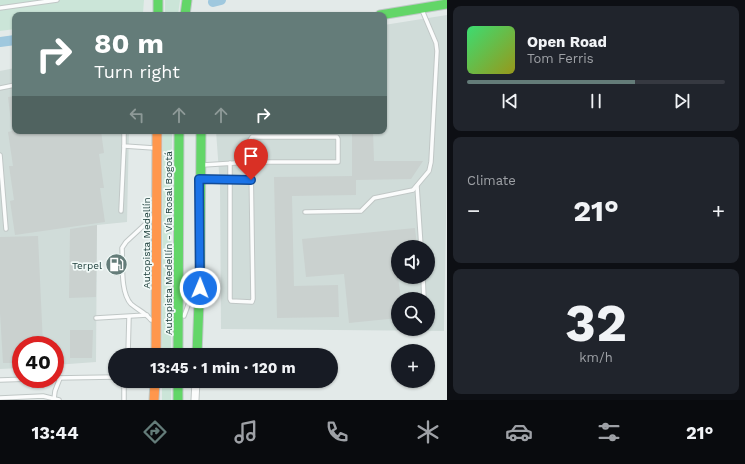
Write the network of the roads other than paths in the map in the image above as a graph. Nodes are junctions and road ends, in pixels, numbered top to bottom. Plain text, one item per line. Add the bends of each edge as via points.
1 (57, 0) edge
2 (158, 0) edge
3 (187, 0) edge
4 (447, 4) edge
5 (0, 8) edge
6 (422, 9) junction
7 (158, 12) edge
8 (185, 12) edge
9 (387, 14) edge
10 (12, 86) edge
11 (0, 88) edge
12 (124, 134) edge
13 (157, 134) edge
14 (179, 134) edge
15 (201, 134) edge
16 (124, 146) junction
17 (157, 148) junction
18 (0, 155) edge
19 (251, 162) junction
20 (230, 163) junction
21 (199, 165) junction
22 (199, 179) junction
23 (230, 180) junction
24 (251, 180) junction
25 (417, 186) junction
26 (121, 212) dead end
27 (305, 212) dead end
28 (157, 213) junction
29 (6, 230) dead end
30 (421, 240) edge
31 (200, 274) junction
32 (147, 315) junction
33 (129, 317) junction
34 (96, 318) dead end
35 (156, 326) junction
36 (179, 330) junction
37 (128, 348) edge
38 (156, 348) edge
39 (178, 348) edge
40 (197, 348) edge
41 (108, 377) edge
42 (64, 378) edge
43 (0, 380) edge
44 (12, 380) edge
45 (57, 388) edge
46 (124, 388) edge
47 (155, 388) edge
48 (178, 388) edge
49 (196, 388) edge
50 (2, 399) edge
51 (54, 399) edge
52 (59, 400) edge
53 (124, 400) edge
54 (154, 400) edge
55 (178, 400) edge
56 (195, 400) edge

1 - 5 lane
2 - 7 main road
3 - 8 main road
4 - 6 main road
6 - 9 main road
6 - 25 lane via 438,51 431,162 429,171
10 - 11 lane
12 - 16 lane
13 - 17 main road, Autopista Medellín
14 - 36 main road, Autopista Medellín - Vía Rosal Bogotá
15 - 21 main road
16 - 17 lane
16 - 26 lane
17 - 28 main road, Autopista Medellín
18 - 29 lane
19 - 19 lane via 337,163 338,139 252,137
19 - 20 lane
19 - 24 lane
20 - 21 lane
20 - 23 lane
21 - 22 main road
22 - 23 lane
22 - 31 main road
23 - 24 lane
23 - 24 lane via 230,299 252,302 254,299
25 - 27 lane via 410,192 374,198 358,211
25 - 30 lane
28 - 32 lane via 122,248 124,294 133,306
28 - 35 main road, Autopista Medellín
31 - 36 lane
31 - 40 main road
32 - 33 lane
32 - 35 lane
33 - 34 lane
33 - 37 lane
35 - 38 main road, Autopista Medellín
36 - 39 main road, Autopista Medellín - Vía Rosal Bogotá
41 - 42 lane
43 - 44 lane
45 - 51 lane
46 - 53 lane
47 - 54 main road
48 - 55 main road
49 - 56 street
50 - 51 lane via 36,396
51 - 52 lane

